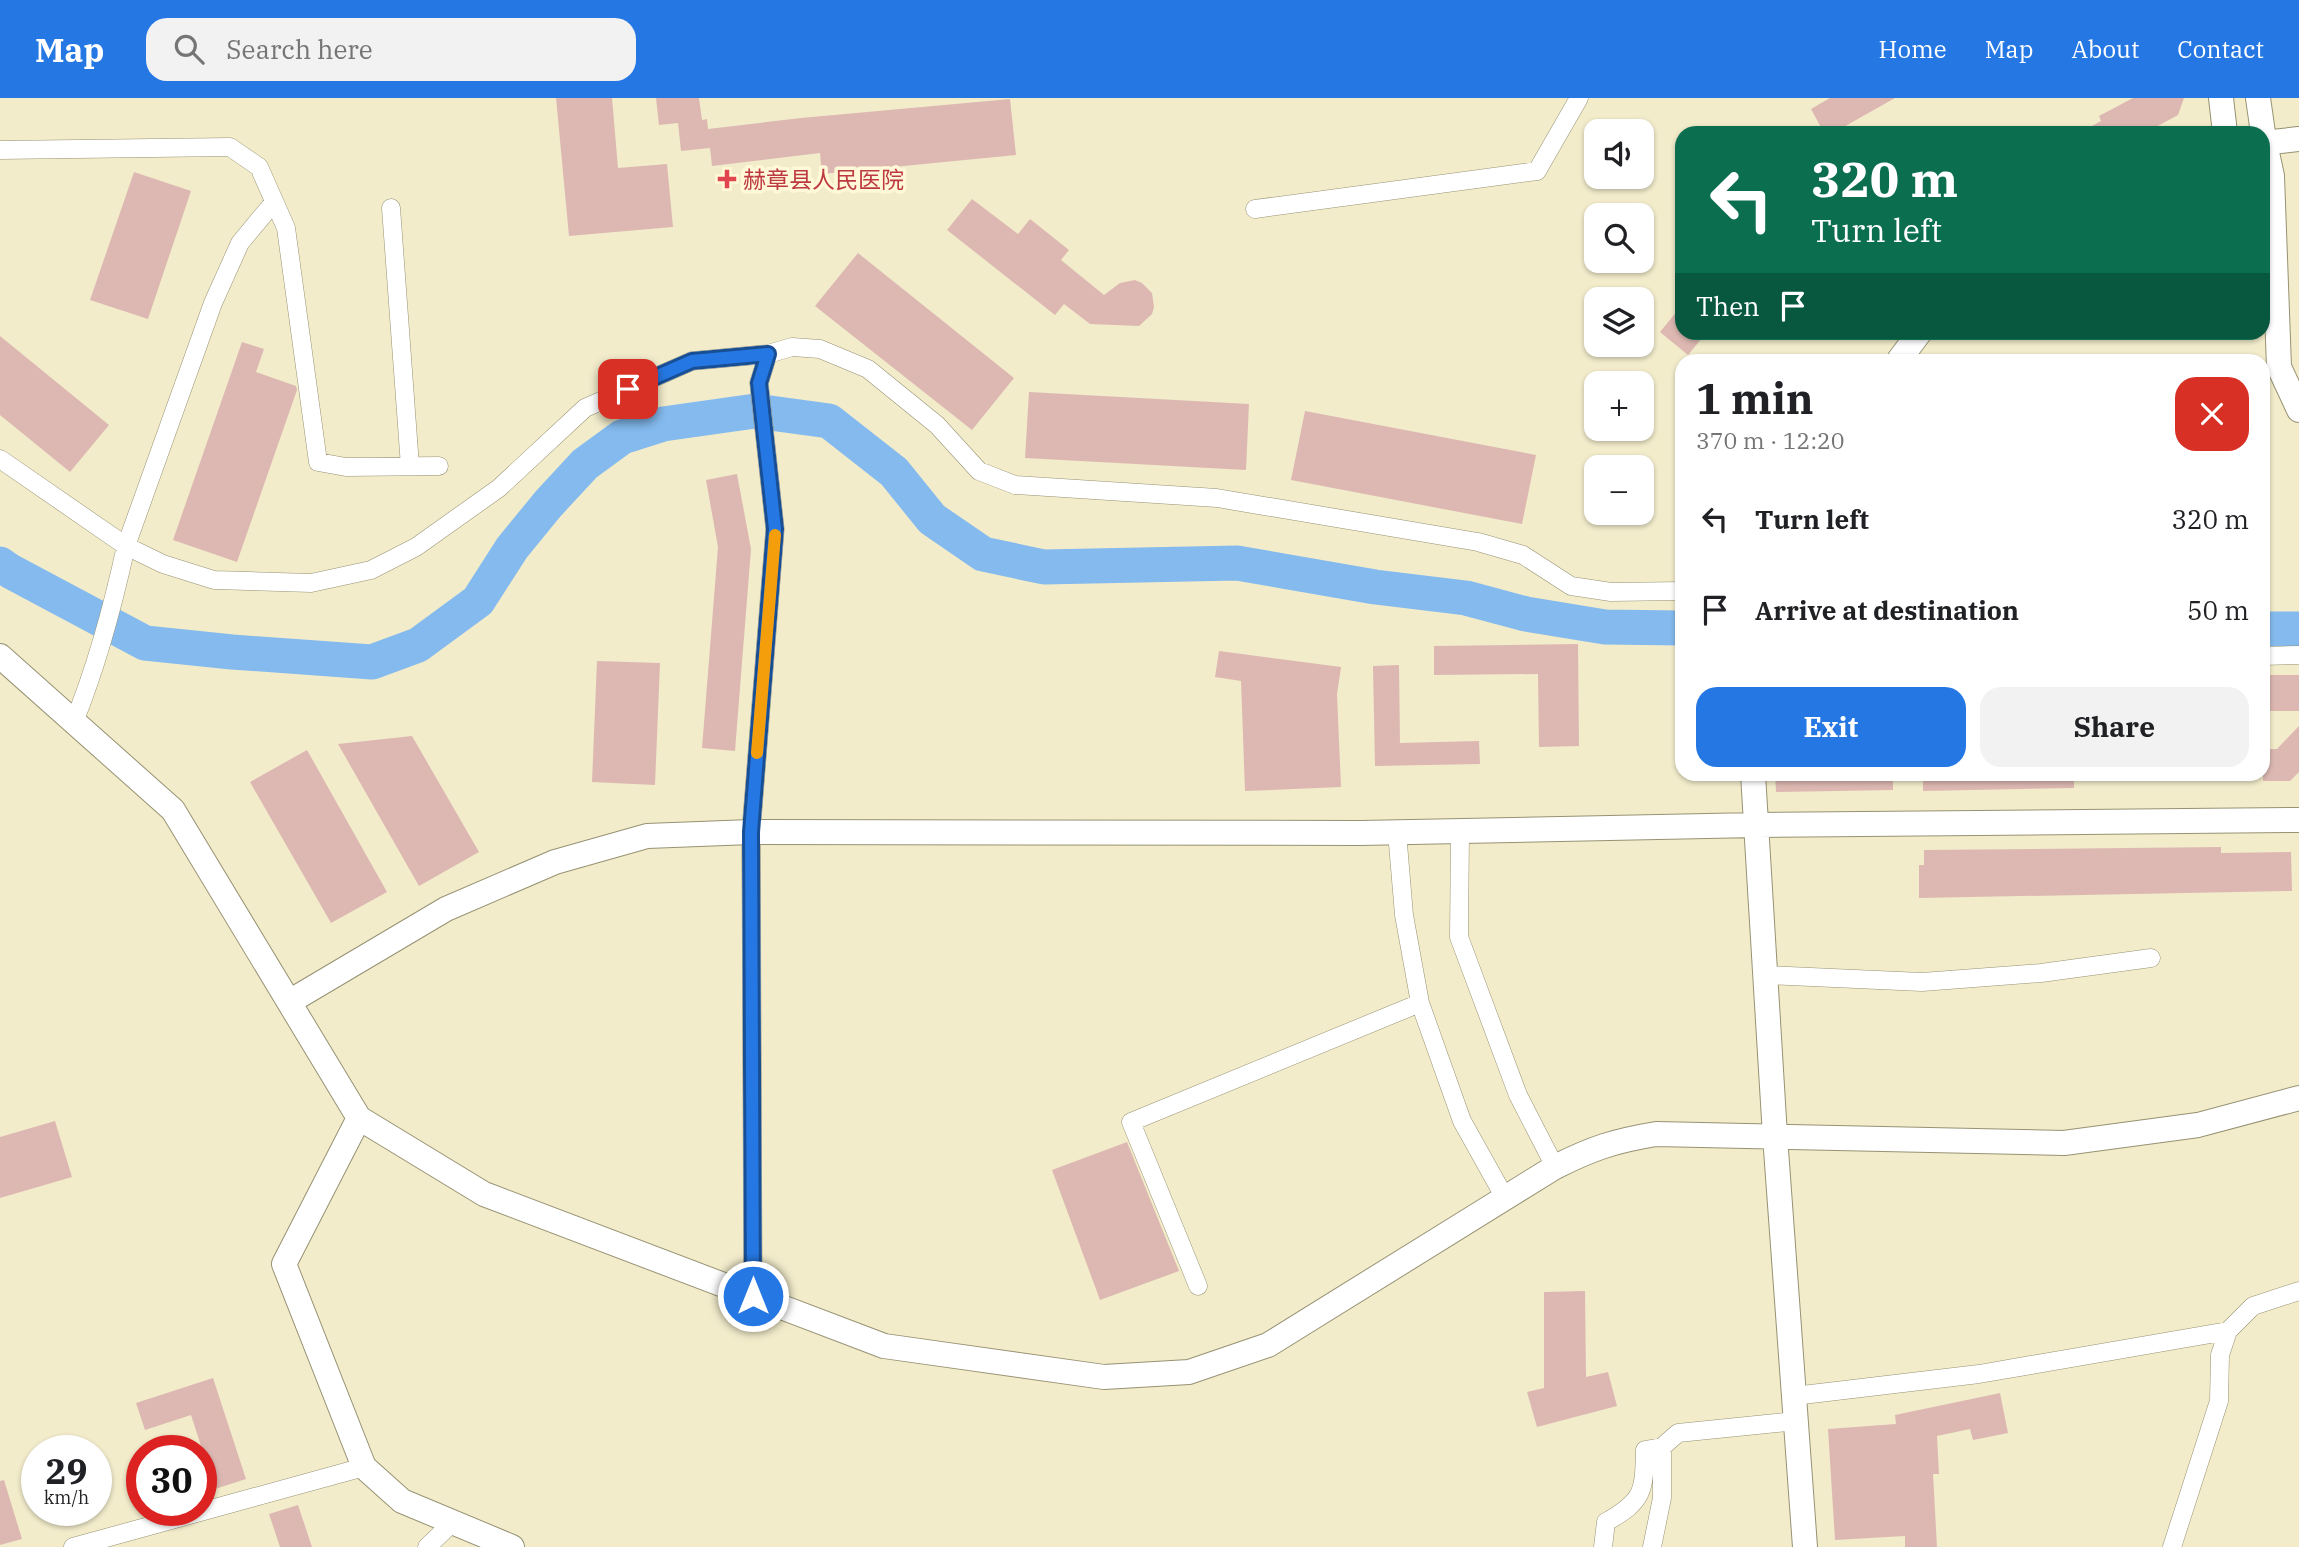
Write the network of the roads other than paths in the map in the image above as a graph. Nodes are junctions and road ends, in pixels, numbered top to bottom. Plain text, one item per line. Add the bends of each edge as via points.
1 (1579, 98) edge
2 (2221, 98) edge
3 (2258, 98) edge
4 (2224, 126) edge
5 (2262, 126) edge
6 (2270, 138) edge
7 (2299, 139) edge
8 (0, 150) edge
9 (2270, 168) edge
10 (274, 202) junction
11 (391, 208) dead end
12 (1255, 209) dead end
13 (768, 354) junction
14 (2299, 410) edge
15 (0, 460) edge
16 (410, 466) junction
17 (439, 466) dead end
18 (126, 546) junction
19 (1675, 591) edge
20 (0, 656) edge
21 (2270, 656) edge
22 (2299, 656) edge
23 (75, 722) junction
24 (1753, 781) edge
25 (2299, 820) edge
26 (1756, 825) junction
27 (1460, 831) junction
28 (751, 832) junction
29 (1397, 832) junction
30 (2151, 958) dead end
31 (1765, 975) junction
32 (289, 1002) junction
33 (1420, 1003) junction
34 (2299, 1098) edge
35 (359, 1118) junction
36 (1775, 1136) junction
37 (1555, 1167) junction
38 (1505, 1198) junction
39 (1198, 1286) dead end
40 (2299, 1291) edge
41 (753, 1296) junction
42 (2228, 1331) junction
43 (1794, 1396) junction
44 (1796, 1421) junction
45 (1662, 1447) junction
46 (364, 1467) junction
47 (453, 1522) junction
48 (72, 1547) edge
49 (427, 1547) edge
50 (512, 1547) edge
51 (1603, 1547) edge
52 (1652, 1547) edge
53 (1805, 1547) edge
54 (2172, 1547) edge

1 - 12 street via 1537,171
2 - 4 main road
3 - 5 main road
6 - 7 main road
8 - 10 street via 230,147 259,167
9 - 14 main road via 2279,367
10 - 16 street via 285,228 318,462 346,467
10 - 18 street via 240,243 213,303
11 - 16 street
13 - 18 street via 692,361 585,408 499,488 416,547 371,570 311,583 214,580
13 - 19 street via 792,346 820,349 867,369 937,425 979,471 1016,485 1217,498 1478,542 1522,555 1571,586 1611,592
13 - 28 street via 759,383 775,529
15 - 18 street
16 - 17 street
18 - 23 street
20 - 23 main road
21 - 22 street
23 - 32 main road via 173,810
24 - 26 main road
25 - 26 main road
26 - 27 main road
26 - 31 main road
27 - 29 main road
27 - 37 street via 1459,937 1518,1095
28 - 29 main road
28 - 32 main road via 647,836 555,862 446,909
28 - 41 street
29 - 33 street via 1404,915
30 - 31 street via 1922,982
31 - 36 main road
32 - 35 main road
33 - 38 street via 1462,1121
33 - 39 street via 1131,1122
34 - 36 main road via 2198,1125 2064,1143
35 - 41 main road via 484,1195
35 - 46 main road via 284,1265
36 - 37 main road via 1656,1134 1593,1148
36 - 43 main road
37 - 38 main road
38 - 41 main road via 1268,1345 1189,1372 1104,1377 884,1346
40 - 42 street via 2253,1306
42 - 43 street via 1979,1374
42 - 54 street via 2220,1355 2219,1401
43 - 44 main road
44 - 45 street via 1678,1433
44 - 53 main road
45 - 51 street via 1645,1450 1644,1487 1627,1510 1606,1522
45 - 52 street via 1662,1498
46 - 47 main road via 402,1501
46 - 48 street
47 - 49 street
47 - 50 main road

